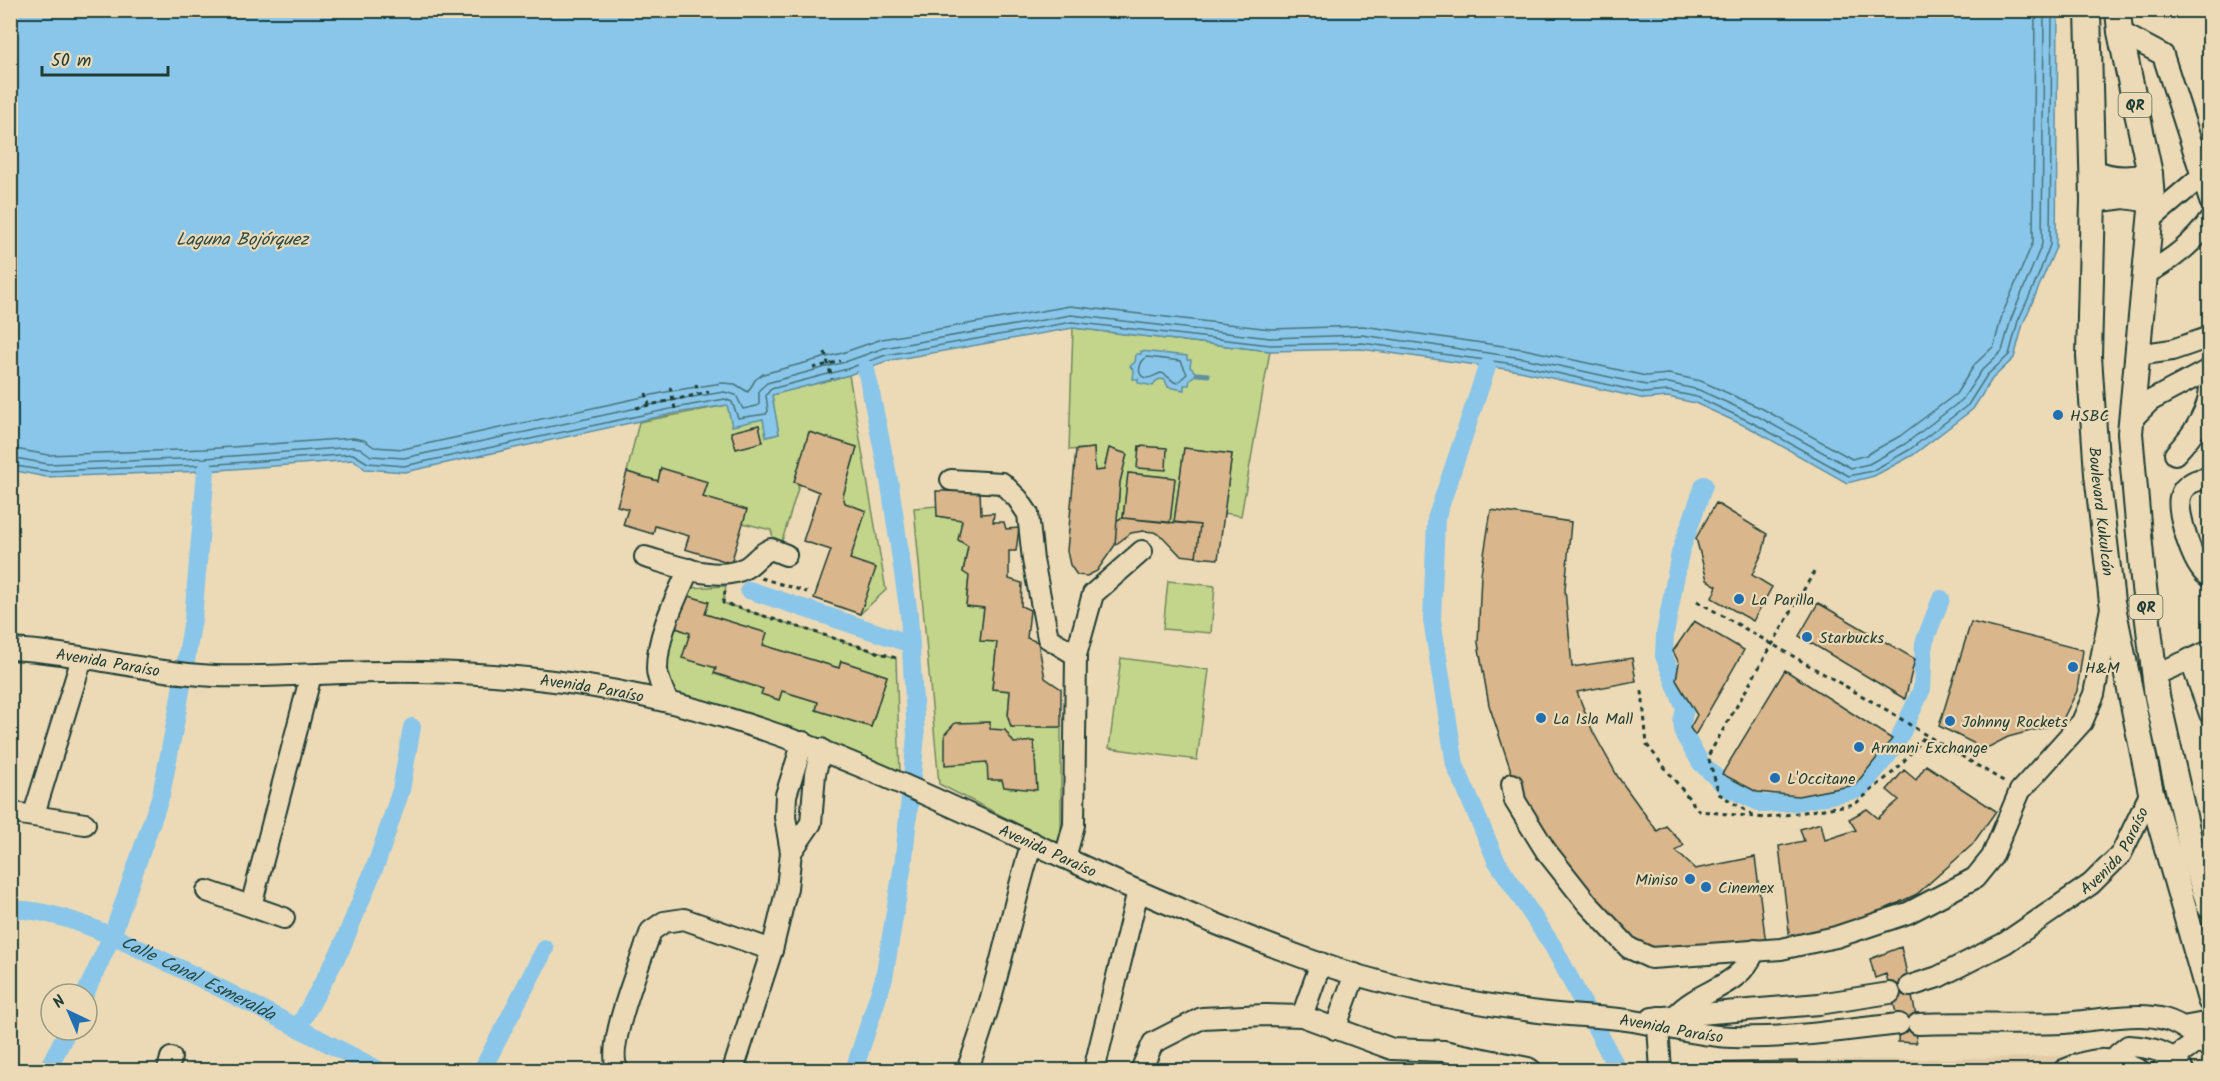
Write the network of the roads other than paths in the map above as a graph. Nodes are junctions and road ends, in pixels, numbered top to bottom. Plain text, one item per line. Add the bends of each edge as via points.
1 (2088, 10) edge
2 (2119, 21) edge
3 (2093, 172) junction
4 (2206, 173) edge
5 (2150, 174) junction
6 (2093, 200) junction
7 (2210, 201) edge
8 (2151, 210) junction
9 (2210, 220) edge
10 (2145, 274) junction
11 (2205, 339) edge
12 (2137, 355) junction
13 (2210, 369) edge
14 (2210, 387) edge
15 (2131, 420) junction
16 (2175, 454) dead end
17 (2210, 479) edge
18 (951, 480) dead end
19 (1143, 551) dead end
20 (786, 555) dead end
21 (645, 557) dead end
22 (689, 569) junction
23 (2210, 577) edge
24 (2112, 602) junction
25 (10, 649) edge
26 (2210, 651) edge
27 (1076, 655) junction
28 (82, 658) junction
29 (2190, 660) junction
30 (311, 675) junction
31 (2154, 675) junction
32 (667, 701) junction
33 (2210, 714) edge
34 (802, 742) junction
35 (821, 749) junction
36 (1512, 784) dead end
37 (2151, 792) junction
38 (14, 813) dead end
39 (34, 814) junction
40 (85, 824) dead end
41 (1032, 842) junction
42 (791, 852) junction
43 (1065, 858) junction
44 (207, 891) dead end
45 (1138, 891) junction
46 (2209, 905) edge
47 (250, 906) junction
48 (284, 918) dead end
49 (772, 950) junction
50 (1755, 950) junction
51 (1321, 963) junction
52 (1356, 974) junction
53 (1910, 986) dead end
54 (1890, 993) dead end
55 (2210, 1000) edge
56 (1819, 1004) junction
57 (1302, 1016) junction
58 (1664, 1020) junction
59 (1335, 1029) junction
60 (1820, 1032) junction
61 (2207, 1037) edge
62 (2113, 1066) edge
63 (2173, 1067) edge
64 (618, 1071) edge
65 (733, 1071) edge
66 (967, 1071) edge
67 (1094, 1071) edge
68 (1141, 1071) edge
69 (1530, 1071) edge
70 (1661, 1071) edge
71 (2064, 1071) edge
72 (2139, 1071) edge

1 - 3 main road, Boulevard Kukulcán / QR
2 - 4 street via 2163,55
2 - 5 main road, Boulevard Kukulcán / QR
3 - 5 main road via 2122,179
3 - 6 main road, Boulevard Kukulcán / QR
4 - 7 street
4 - 8 street
5 - 8 main road, Boulevard Kukulcán / QR
6 - 8 main road via 2124,196
6 - 24 main road, Boulevard Kukulcán / QR via 2089,356 2097,474
8 - 10 main road, Boulevard Kukulcán / QR
9 - 10 street via 2179,253
10 - 12 main road, Boulevard Kukulcán / QR
11 - 12 street via 2172,350
11 - 13 street
12 - 15 main road, Boulevard Kukulcán / QR
13 - 15 street via 2150,401
14 - 16 street via 2197,425
15 - 31 main road, Boulevard Kukulcán / QR
17 - 23 street via 2184,488 2179,503 2193,555 2200,571
18 - 27 street via 1002,483 1018,499 1028,514 1048,638
19 - 27 street via 1092,594
20 - 22 street via 771,549 760,553 746,568 726,575
21 - 22 street
22 - 32 street via 660,644 657,672
24 - 37 main road, Boulevard Kukulcán / QR
24 - 50 street via 2094,694 2082,722 2020,791 1992,857 1975,878 1908,913 1836,937 1781,949
25 - 28 street, Avenida Paraíso
26 - 29 street
27 - 43 street via 1074,825
28 - 30 street, Avenida Paraíso via 207,676
28 - 39 street
29 - 31 street
29 - 33 street
30 - 32 street, Avenida Paraíso via 416,671 476,674 556,680
30 - 47 street
31 - 46 main road, Boulevard Kukulcán / QR via 2193,856
32 - 34 street, Avenida Paraíso
34 - 35 street, Avenida Paraíso
34 - 42 street via 786,795 784,817
35 - 41 street, Avenida Paraíso
35 - 42 street via 811,823
36 - 50 street via 1515,801 1546,851 1629,948 1651,958
37 - 53 street, Avenida Paraíso via 2121,854 2091,884 2004,943
37 - 55 main road, Boulevard Kukulcán / QR
38 - 39 street
39 - 40 street
41 - 43 street, Avenida Paraíso
41 - 66 street via 982,1030
42 - 49 street
43 - 45 street, Avenida Paraíso
44 - 47 street
45 - 51 street, Avenida Paraíso
45 - 67 street
47 - 48 street
49 - 64 street via 684,919 664,922 651,931 617,1033
49 - 65 street
50 - 58 street via 1736,978
51 - 52 street, Avenida Paraíso
51 - 57 street
52 - 58 street, Avenida Paraíso via 1476,1003 1625,1020
52 - 59 street
54 - 56 street, Avenida Paraíso
56 - 58 street, Avenida Paraíso
56 - 60 street
57 - 59 street
57 - 68 street via 1202,1018 1153,1043
58 - 60 street, Avenida Paraíso via 1730,1037
58 - 70 street
59 - 69 street via 1392,1049 1444,1051
60 - 61 street, Avenida Paraíso via 1908,1024 2063,1023 2139,1017 2163,1018
61 - 63 street
62 - 63 street via 2118,1054 2128,1046 2160,1050
62 - 71 street via 2097,1059
62 - 72 street via 2127,1065

